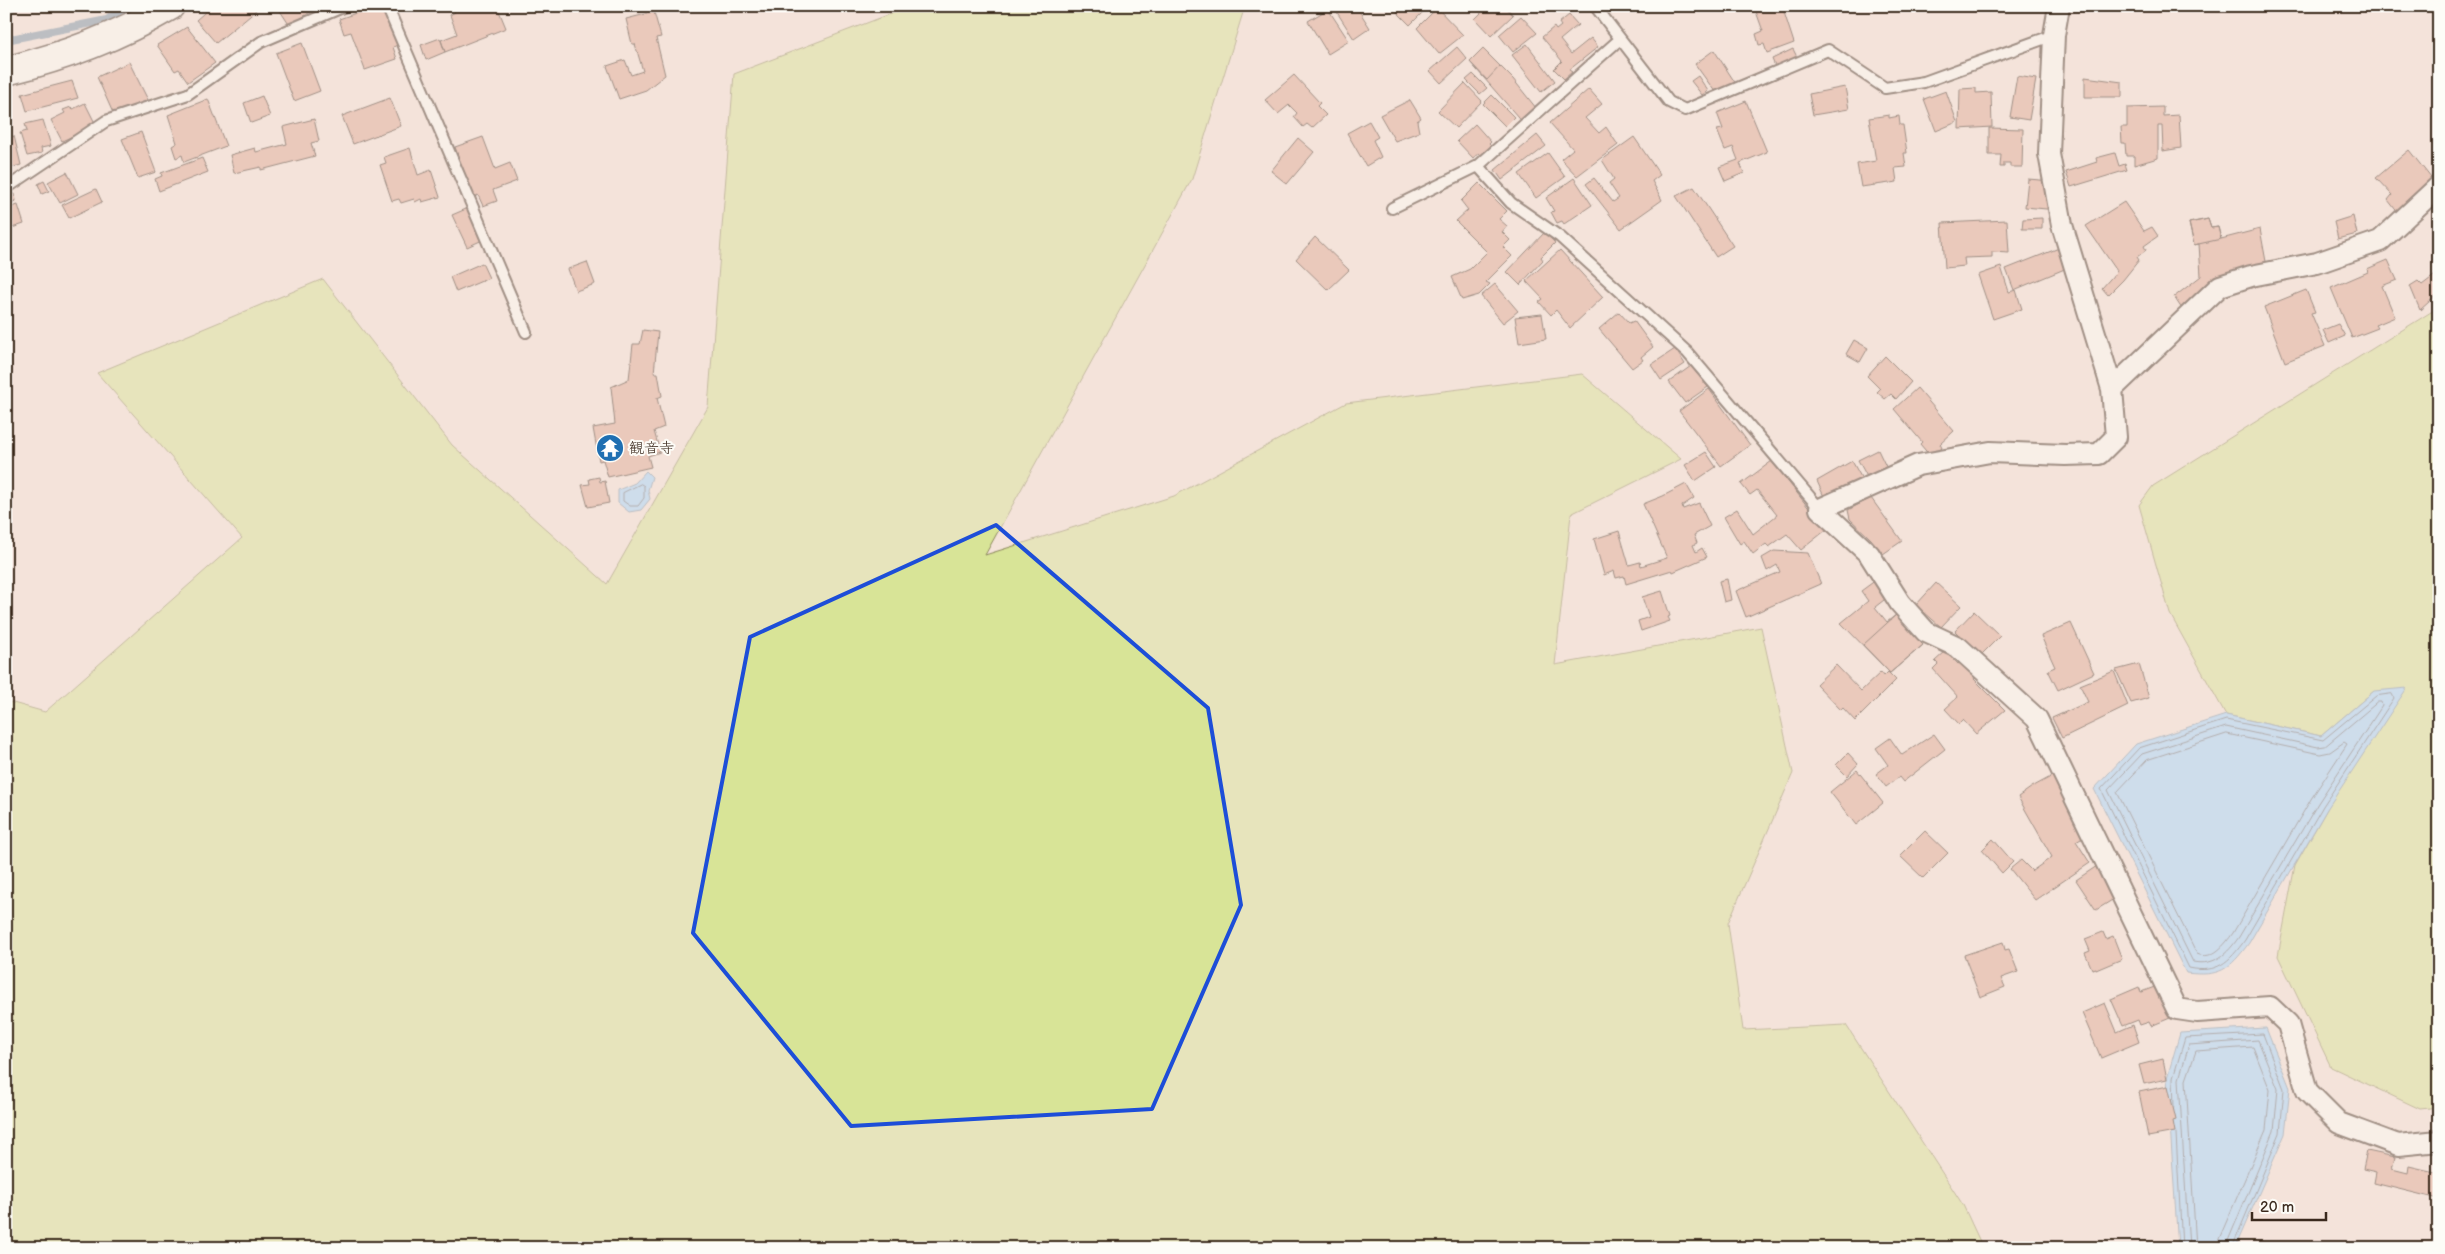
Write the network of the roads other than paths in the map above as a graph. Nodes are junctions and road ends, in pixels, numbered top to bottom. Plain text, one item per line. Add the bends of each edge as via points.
1 (170, 6) edge
2 (345, 6) edge
3 (387, 6) edge
4 (1595, 6) edge
5 (2059, 6) edge
6 (2054, 35) junction
7 (1620, 39) junction
8 (6, 71) edge
9 (1478, 166) junction
10 (6, 186) edge
11 (2439, 186) edge
12 (1392, 208) dead end
13 (526, 332) dead end
14 (2112, 389) junction
15 (1820, 509) junction
16 (2439, 1141) edge

1 - 8 main road via 132,28 83,48
2 - 10 lane via 261,42 188,94 106,121
3 - 13 lane
4 - 7 lane
5 - 6 street
6 - 7 lane via 1924,82 1884,88 1828,50 1685,110 1669,102
6 - 14 street via 2049,154 2062,225
7 - 9 lane
9 - 12 lane
9 - 15 lane via 1511,203 1560,236 1687,352
11 - 14 street via 2380,241 2317,262 2250,276 2220,286
14 - 15 street via 2116,437 2099,454 1990,452 1918,465
15 - 16 street via 1869,554 1900,603 1926,632 1958,647 2037,719 2177,1009 2197,1012 2270,1007 2288,1024 2307,1090 2339,1123 2398,1146

